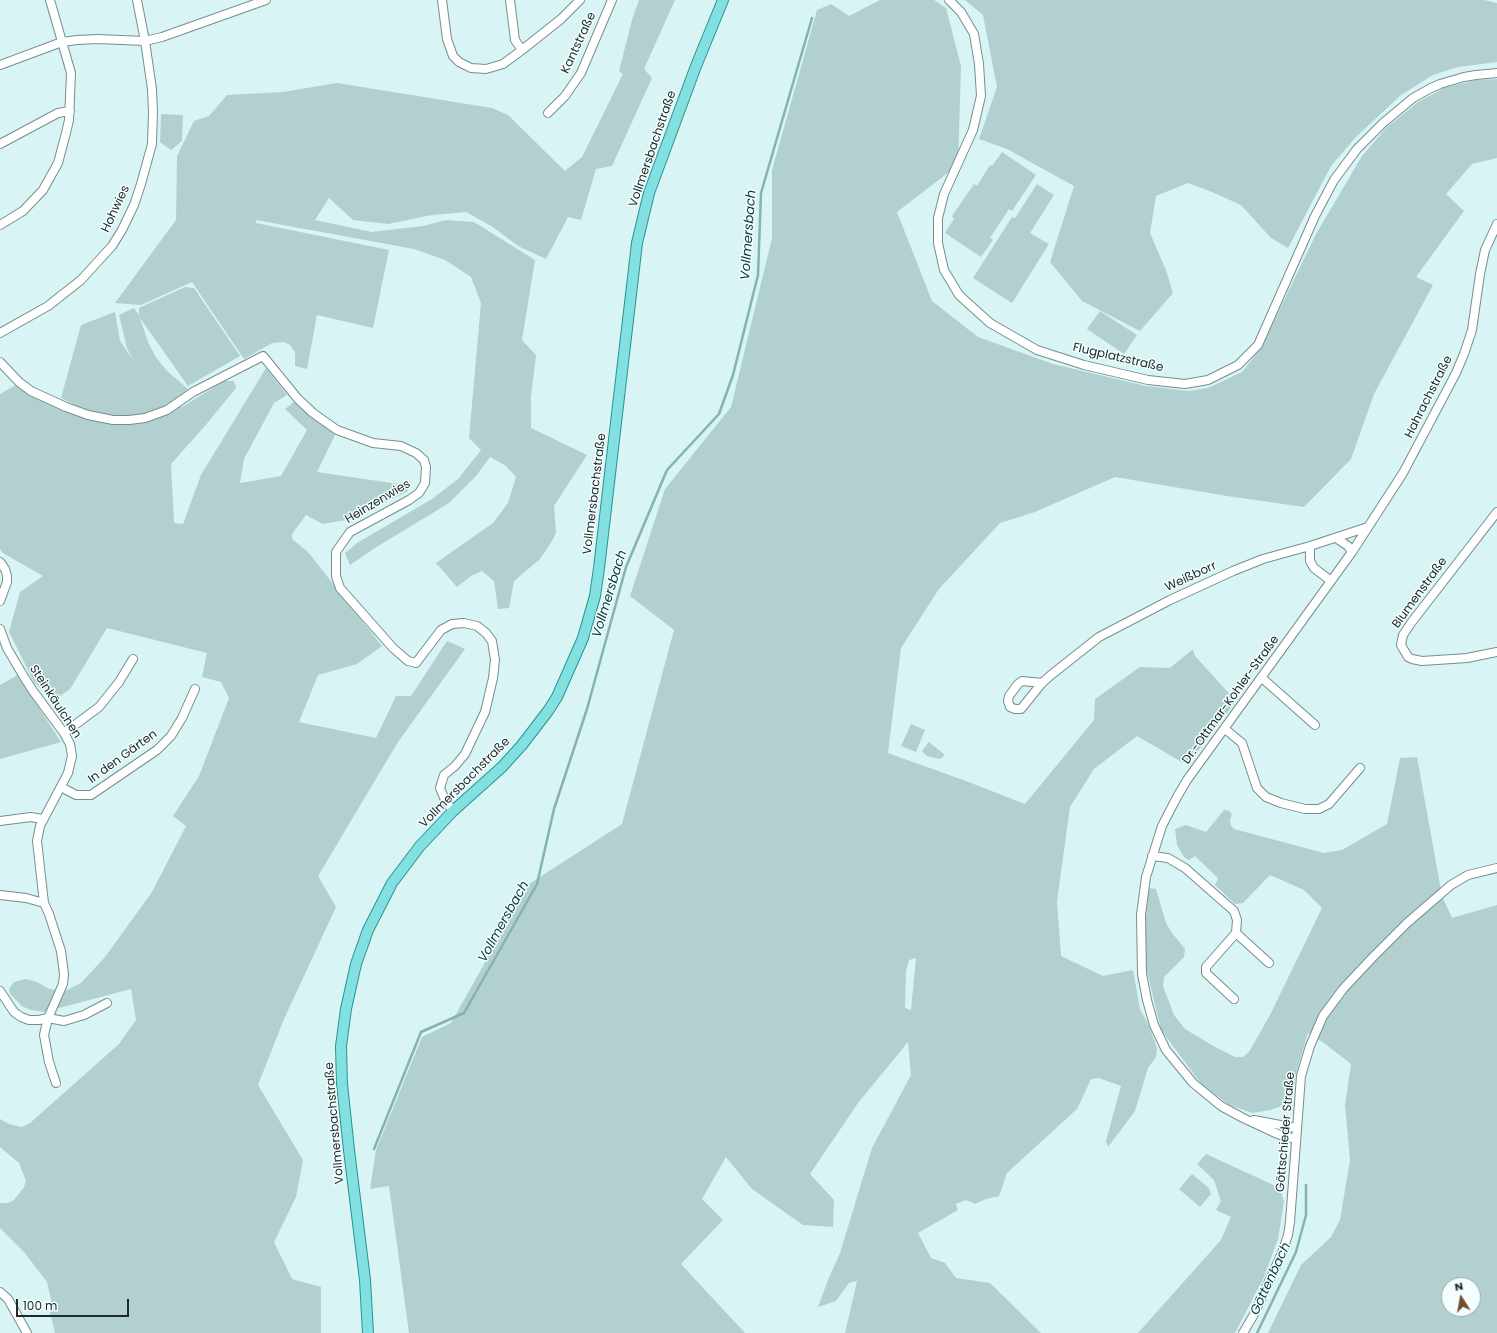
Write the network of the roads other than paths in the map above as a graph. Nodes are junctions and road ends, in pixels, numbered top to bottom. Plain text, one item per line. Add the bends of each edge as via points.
1 (50, 0) edge
2 (136, 0) edge
3 (266, 0) edge
4 (442, 0) edge
5 (510, 0) edge
6 (580, 0) edge
7 (612, 0) edge
8 (723, 0) edge
9 (949, 0) edge
10 (145, 41) junction
11 (62, 42) junction
12 (522, 50) junction
13 (0, 65) edge
14 (1497, 73) edge
15 (70, 110) junction
16 (548, 113) dead end
17 (0, 144) edge
18 (0, 225) edge
19 (1496, 228) edge
20 (0, 333) edge
21 (0, 362) edge
22 (1497, 512) edge
23 (1368, 527) junction
24 (1336, 538) junction
25 (1310, 546) junction
26 (1352, 552) junction
27 (0, 562) edge
28 (1343, 565) joint
29 (1331, 581) junction
30 (0, 601) edge
31 (0, 629) edge
32 (1497, 652) edge
33 (133, 659) dead end
34 (1262, 678) junction
35 (1042, 683) dead end
36 (195, 690) dead end
37 (1315, 725) dead end
38 (1225, 729) junction
39 (64, 733) junction
40 (1360, 768) dead end
41 (61, 787) junction
42 (453, 811) junction
43 (42, 819) junction
44 (0, 821) edge
45 (1152, 856) junction
46 (1497, 868) edge
47 (0, 895) edge
48 (44, 903) junction
49 (1236, 933) junction
50 (1269, 963) dead end
51 (0, 992) edge
52 (1234, 999) dead end
53 (107, 1003) dead end
54 (48, 1018) junction
55 (56, 1083) dead end
56 (1243, 1118) junction
57 (1296, 1128) junction
58 (1296, 1139) junction
59 (0, 1292) edge
60 (26, 1333) edge
61 (368, 1333) edge
62 (1243, 1333) edge

1 - 11 street
2 - 10 street, Hohwies
3 - 10 street
4 - 12 street via 447,39 453,56 459,62 472,68 486,69 503,64
5 - 12 street via 515,40
6 - 12 street
7 - 16 street, Kantstraße via 581,73 565,96
8 - 42 main road, Vollmersbachstraße via 651,186 637,243 599,568 594,602 583,638 562,687 548,711 502,767
9 - 14 street, Flugplatzstraße via 961,12 974,34 980,64 981,96 973,130 944,194 938,218 938,243 944,270 959,295 990,323 1037,350 1084,365 1148,380 1185,384 1208,380 1238,365 1258,345 1315,216 1334,180 1357,148 1383,122 1429,89 1476,74
10 - 11 street via 98,39
10 - 20 street, Hohwies via 152,89 152,144 141,184 122,230 112,246 81,280 48,306
11 - 13 street
11 - 15 street via 71,73
15 - 17 street via 58,113
15 - 18 street via 58,163 43,190 23,211
19 - 23 street, Hahrachstraße via 1482,260 1472,330 1456,373 1403,473
21 - 42 street, Heinzenwies via 31,391 66,407 88,415 129,420 162,412 193,392 263,356 298,399 336,430 373,443 401,446 424,460 425,483 419,493 350,532 336,552 336,576 340,588 393,648 408,661 416,663 442,630 452,624 477,626 492,641 495,660 485,712 465,754 444,775 440,788
22 - 32 street, Blumenstraße via 1411,622 1403,635 1401,645 1408,657 1422,661 1460,659
23 - 24 street, Weißborr
23 - 26 street, Hahrachstraße
24 - 25 street, Weißborr
24 - 26 street
25 - 29 street via 1310,561 1314,568
25 - 35 street, Weißborr via 1233,570 1163,603 1099,637
26 - 28 street, Hahrachstraße
27 - 30 street via 7,576
28 - 29 street, Dr.-Ottmar-Kohler-Straße
29 - 34 street, Dr.-Ottmar-Kohler-Straße
31 - 39 street, Steinkäulchen via 30,687
33 - 39 street via 103,702 90,715
34 - 37 street
34 - 38 street, Dr.-Ottmar-Kohler-Straße
36 - 41 street, In den Gärten via 171,736 157,750 91,795 76,795
38 - 40 street via 1242,742 1257,788 1266,797 1281,803 1305,809 1319,809 1328,804
38 - 45 street, Dr.-Ottmar-Kohler-Straße via 1177,796 1162,826
39 - 41 street, Steinkäulchen via 70,744 72,756
41 - 43 street, Steinkäulchen
42 - 61 main road, Vollmersbachstraße via 420,846 392,883 368,930 356,964 346,1009 341,1046 342,1084 365,1280
43 - 44 street via 31,817
43 - 48 street, Steinkäulchen via 37,841
45 - 49 street via 1168,858 1185,868 1234,911 1237,920
45 - 56 street, Dr.-Ottmar-Kohler-Straße via 1141,908 1141,951 1144,988 1154,1025 1166,1050 1193,1083 1221,1106
46 - 57 street, Göttschieder Straße via 1468,875 1452,885 1403,928 1343,989 1323,1016 1310,1046 1301,1076
47 - 48 street
48 - 54 street, Steinkäulchen via 61,951 64,974
49 - 50 street
49 - 52 street via 1206,967 1206,973
51 - 54 street via 14,1012 21,1017 29,1020
53 - 54 street via 84,1015 64,1021
54 - 55 street, Steinkäulchen via 44,1034
56 - 57 street, Dr.-Ottmar-Kohler-Straße
56 - 58 street, Dr.-Ottmar-Kohler-Straße
57 - 58 street, Göttschieder Straße
58 - 62 street, Göttschieder Straße via 1288,1235 1282,1253
59 - 60 street via 8,1299

